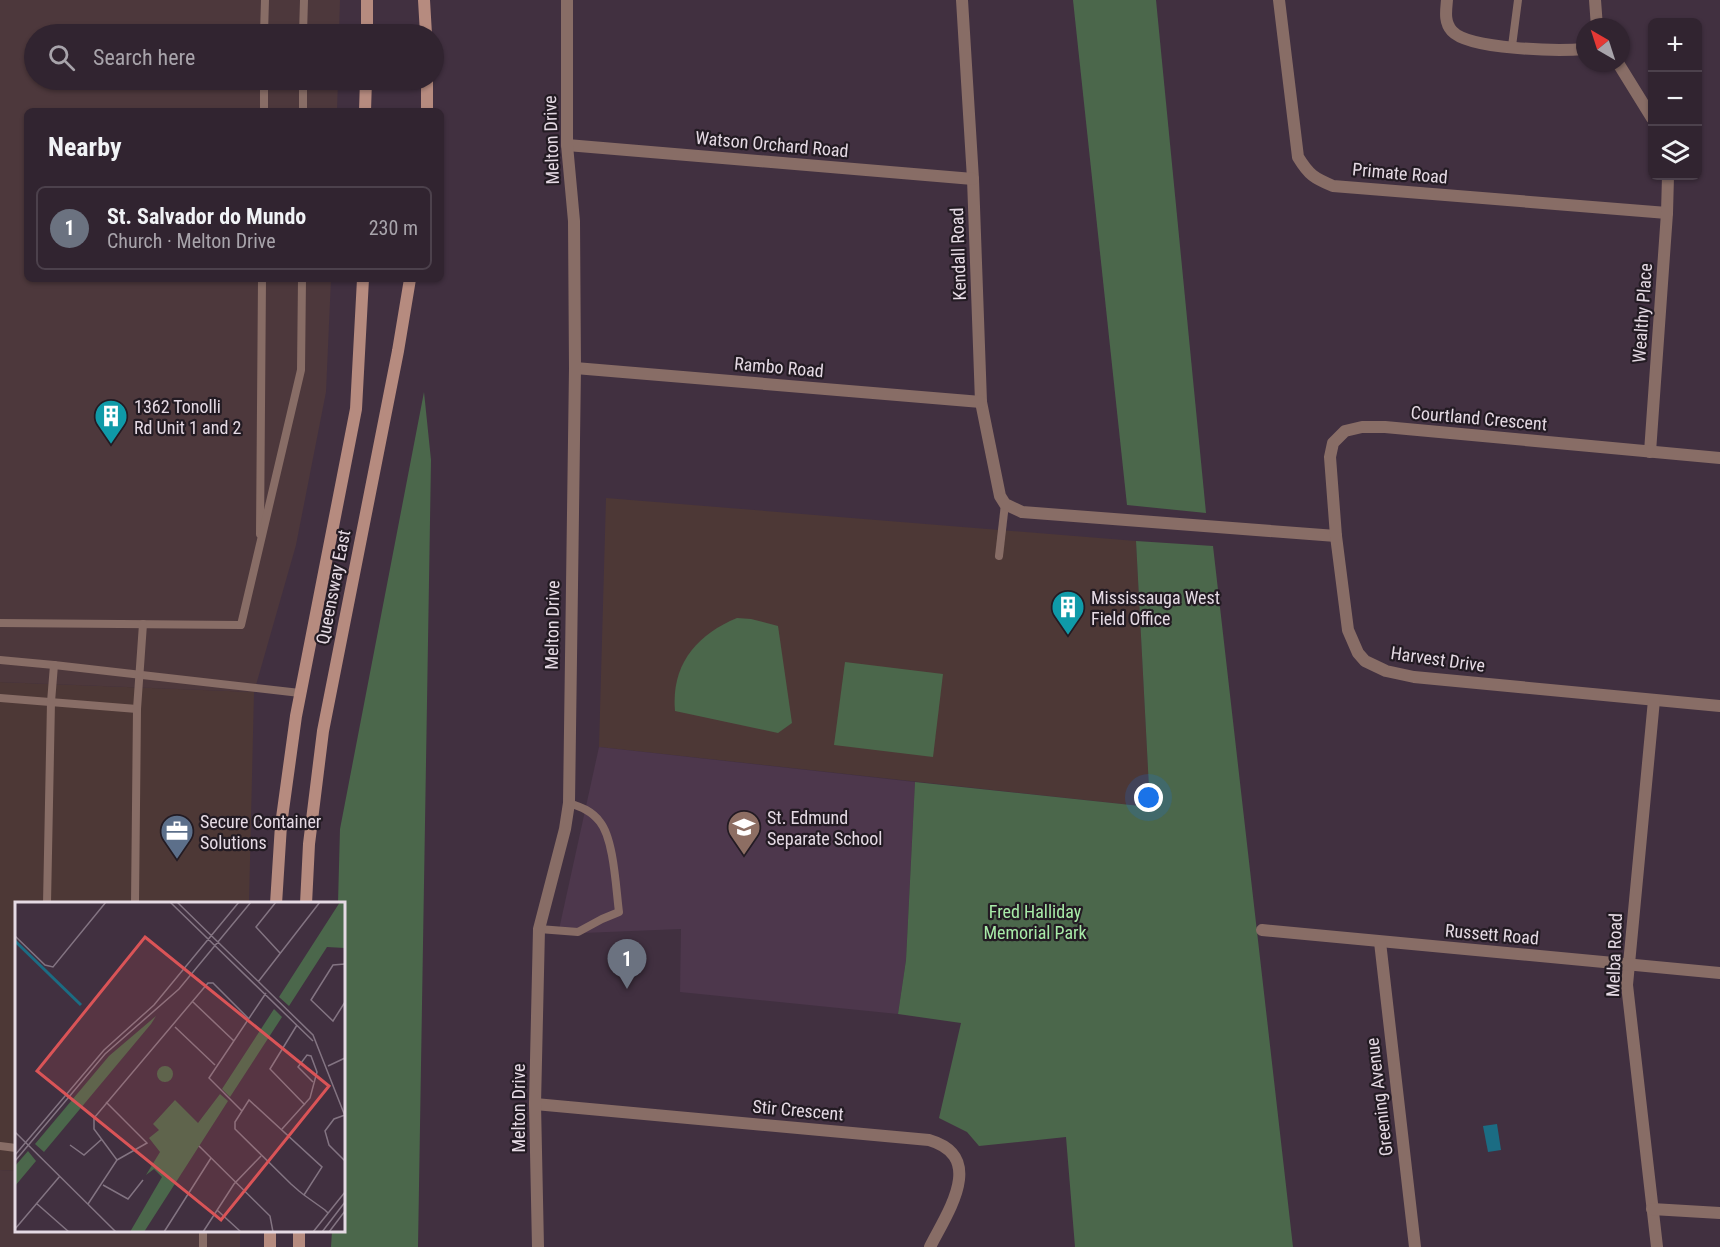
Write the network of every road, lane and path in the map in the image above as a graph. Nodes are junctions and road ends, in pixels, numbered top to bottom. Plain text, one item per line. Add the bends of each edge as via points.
1 (265, 0) edge
2 (304, 0) edge
3 (367, 0) edge
4 (424, 0) edge
5 (567, 0) edge
6 (962, 0) edge
7 (1279, 0) edge
8 (1447, 0) edge
9 (1518, 0) edge
10 (1595, 0) edge
11 (1596, 18) edge
12 (264, 24) edge
13 (303, 24) edge
14 (367, 24) edge
15 (425, 24) edge
16 (1512, 46) junction
17 (1576, 50) edge
18 (1624, 72) edge
19 (264, 90) edge
20 (303, 90) edge
21 (366, 90) edge
22 (427, 90) edge
23 (264, 108) edge
24 (303, 108) edge
25 (365, 108) edge
26 (427, 108) edge
27 (1648, 112) edge
28 (567, 145) junction
29 (973, 179) junction
30 (1668, 180) edge
31 (1667, 213) junction
32 (262, 282) edge
33 (302, 282) edge
34 (363, 282) edge
35 (410, 282) edge
36 (575, 368) junction
37 (981, 402) junction
38 (1650, 452) junction
39 (1720, 458) edge
40 (1005, 504) junction
41 (1336, 536) junction
42 (260, 548) junction
43 (999, 556) dead end
44 (0, 623) edge
45 (143, 624) junction
46 (0, 660) edge
47 (54, 665) junction
48 (140, 675) junction
49 (300, 693) junction
50 (0, 698) edge
51 (1654, 700) junction
52 (51, 702) junction
53 (1720, 706) edge
54 (137, 709) junction
55 (569, 803) junction
56 (47, 902) edge
57 (135, 902) edge
58 (276, 902) edge
59 (306, 902) edge
60 (539, 929) junction
61 (1262, 930) dead end
62 (1380, 942) junction
63 (1628, 963) junction
64 (1720, 973) edge
65 (535, 1104) junction
66 (0, 1146) edge
67 (15, 1148) edge
68 (1652, 1209) junction
69 (1720, 1213) edge
70 (538, 1247) edge
71 (930, 1247) edge
72 (1415, 1247) edge
73 (1657, 1247) edge

1 - 12 lane
2 - 13 lane
3 - 14 main road
4 - 15 main road
5 - 28 street, Melton Drive
6 - 29 street, Kendall Road
7 - 31 street, Primate Road via 1298,157 1309,174 1318,179 1334,186
8 - 16 street via 1445,20 1452,32 1469,42
9 - 16 lane
10 - 11 street
16 - 17 street
18 - 27 street
19 - 23 lane
20 - 24 lane
21 - 25 main road
22 - 26 main road
28 - 29 street, Watson Orchard Road
28 - 36 street, Melton Drive via 574,221
29 - 37 street, Kendall Road
30 - 31 street, Wealthy Place
31 - 38 street, Wealthy Place
32 - 42 lane
33 - 42 lane via 301,370
34 - 49 main road, Queensway East via 356,409
35 - 59 main road, Queensway East via 322,731
36 - 37 street, Rambo Road
36 - 55 street, Melton Drive
37 - 40 street, Kendall Road via 1000,496
38 - 39 street, Courtland Crescent
38 - 41 street, Courtland Crescent via 1385,427 1345,431 1333,443 1330,457
40 - 41 street via 1022,512
40 - 43 lane
41 - 51 street, Harvest Drive via 1348,630 1365,661 1414,677
42 - 45 lane via 242,625
44 - 45 lane
45 - 48 lane
46 - 47 lane
47 - 48 lane
47 - 52 lane
48 - 49 lane
48 - 54 lane
49 - 58 main road, Queensway East via 284,792
50 - 52 lane
51 - 53 street, Harvest Drive
51 - 63 street, Melba Road
52 - 54 lane
52 - 56 lane
54 - 57 lane
55 - 60 street, Melton Drive
55 - 60 lane via 591,813 608,836 619,912 578,932
60 - 65 street, Melton Drive
61 - 62 street, Russett Road
62 - 63 street, Russett Road
62 - 72 street, Greening Avenue
63 - 64 street, Russett Road
63 - 68 street, Melba Road via 1627,985
65 - 70 street, Melton Drive
65 - 71 street, Stir Crescent via 939,1143 955,1157 960,1175 958,1191
66 - 67 lane
68 - 69 street
68 - 73 street, Melba Road

